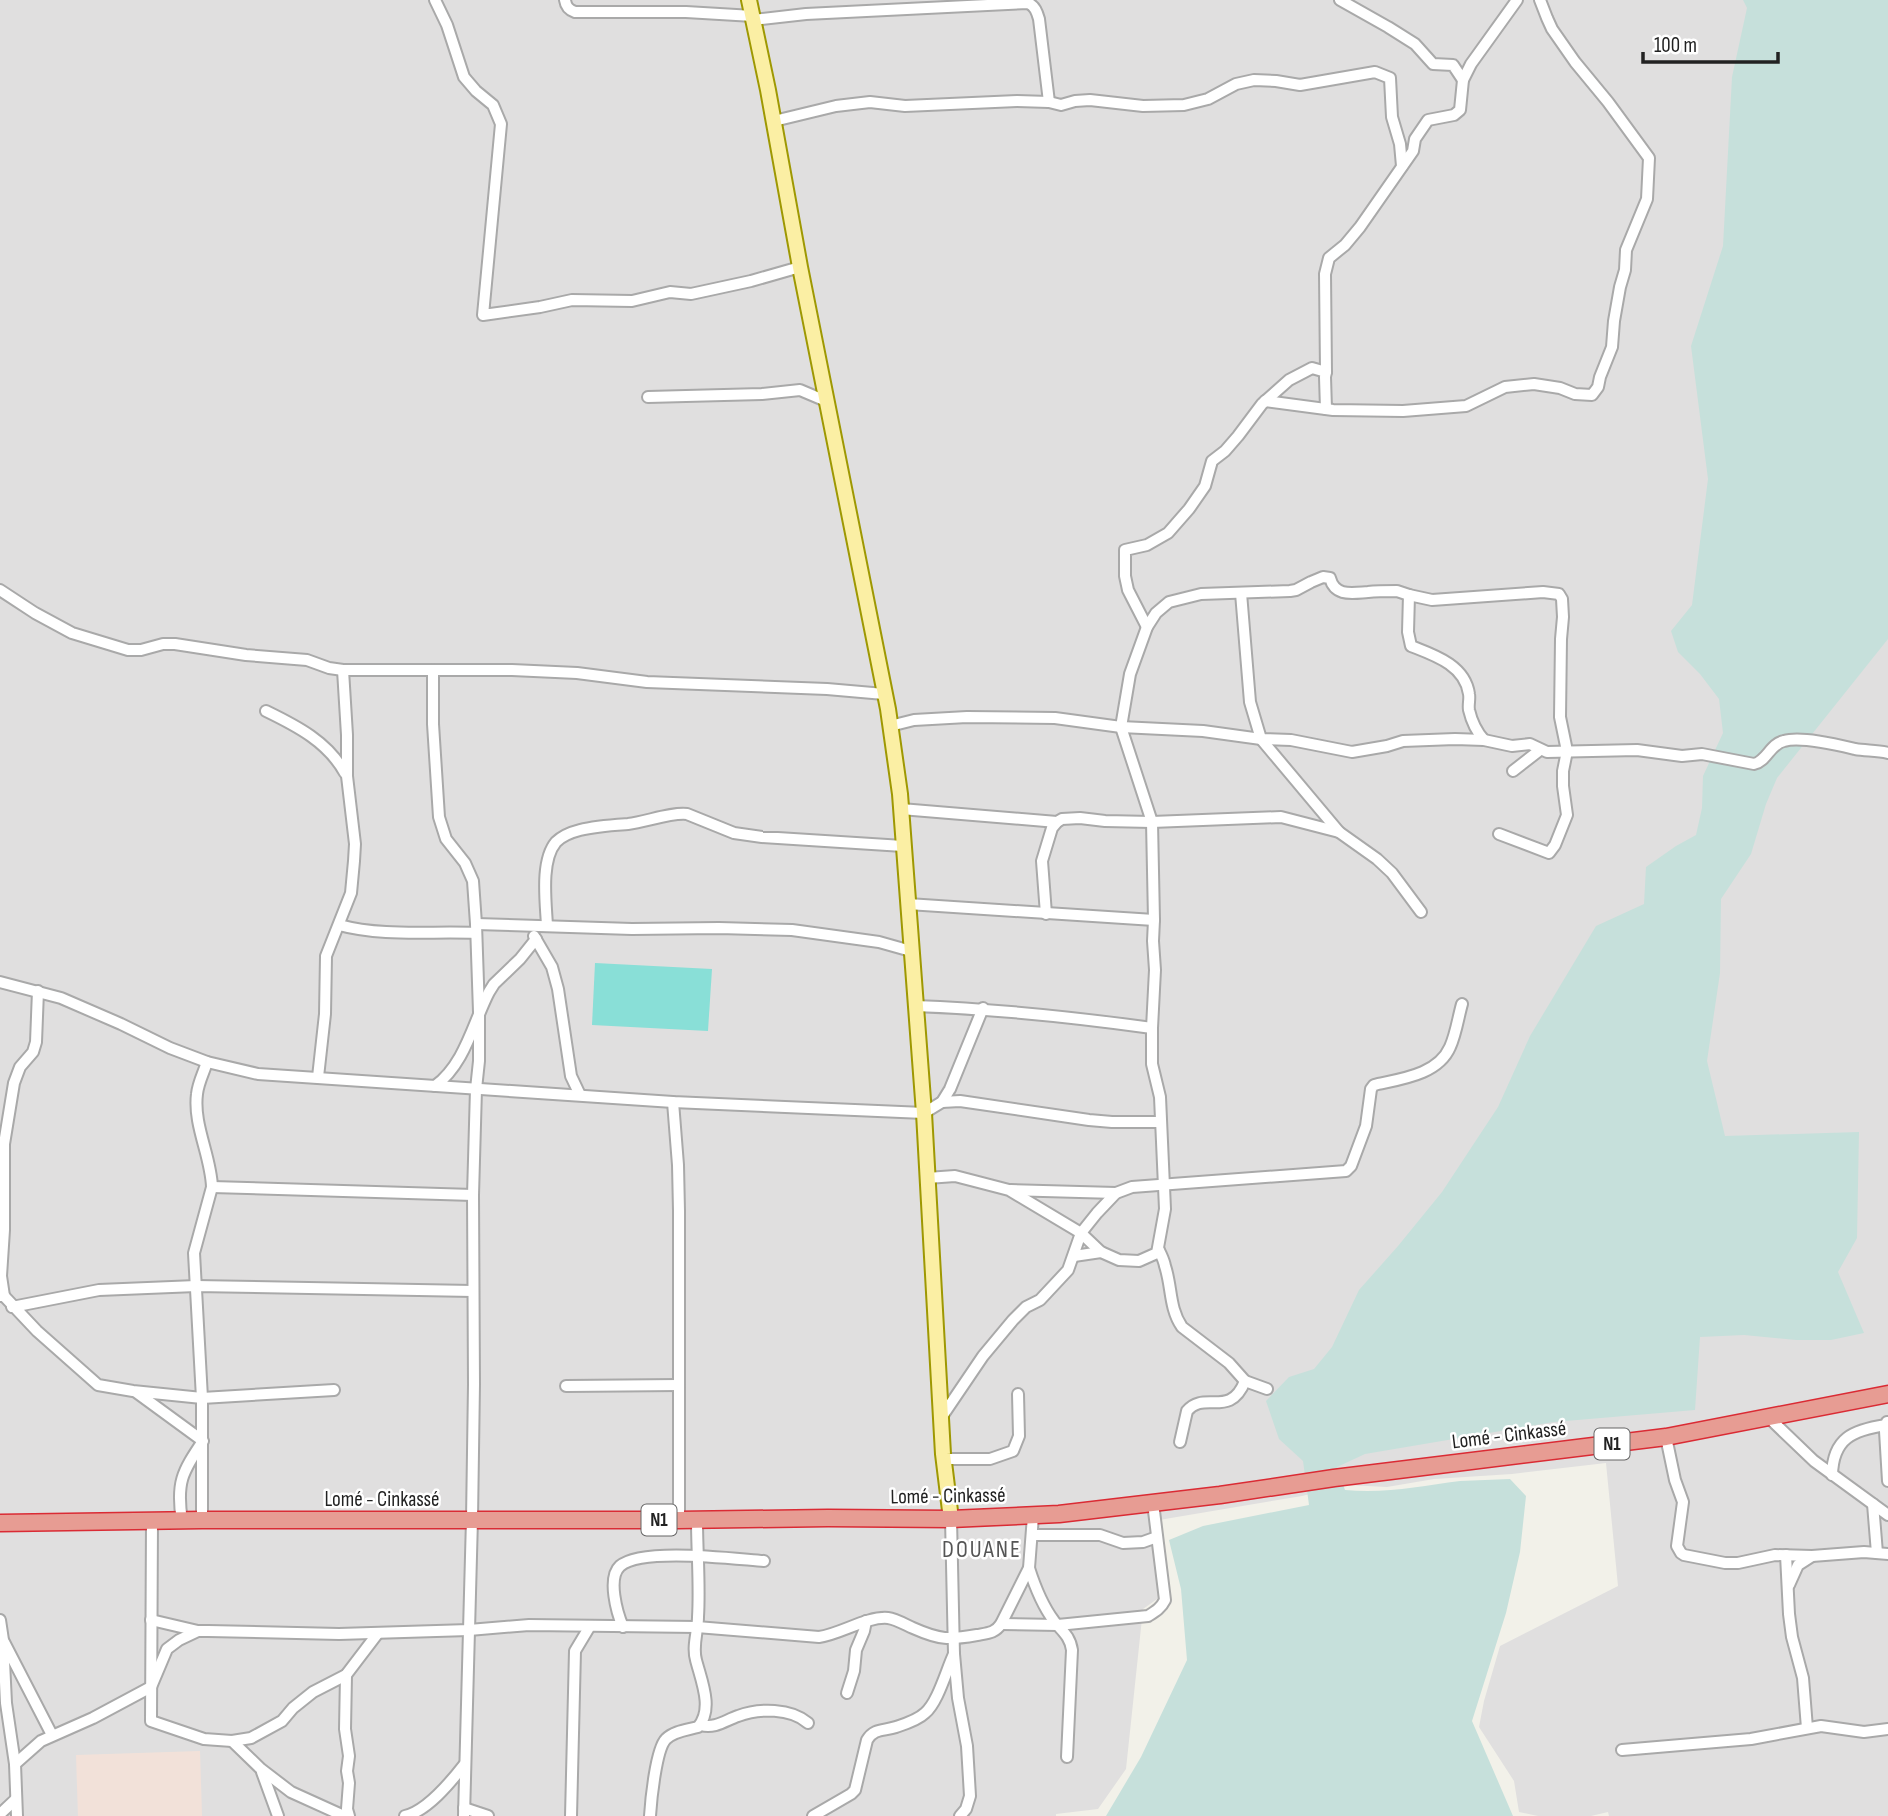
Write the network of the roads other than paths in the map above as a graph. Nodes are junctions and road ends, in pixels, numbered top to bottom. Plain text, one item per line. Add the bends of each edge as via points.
1 (435, 0) edge
2 (565, 0) edge
3 (749, 0) edge
4 (1340, 0) edge
5 (1517, 0) edge
6 (1541, 0) edge
7 (1022, 1) edge
8 (753, 18) junction
9 (1464, 80) junction
10 (1049, 102) junction
11 (774, 121) junction
12 (1402, 166) junction
13 (800, 267) junction
14 (1326, 372) junction
15 (648, 397) dead end
16 (826, 401) junction
17 (1265, 401) junction
18 (1326, 409) junction
19 (0, 590) edge
20 (1241, 593) junction
21 (1409, 595) junction
22 (1147, 627) junction
23 (343, 670) junction
24 (433, 670) junction
25 (884, 694) junction
26 (265, 711) dead end
27 (890, 726) junction
28 (1121, 727) junction
29 (1261, 739) junction
30 (1484, 740) junction
31 (1541, 750) junction
32 (1567, 751) junction
33 (1888, 753) edge
34 (1513, 771) dead end
35 (347, 776) junction
36 (901, 809) junction
37 (1056, 822) junction
38 (1152, 822) junction
39 (1339, 832) junction
40 (1499, 834) dead end
41 (903, 846) junction
42 (908, 904) junction
43 (1421, 912) dead end
44 (1046, 914) junction
45 (1154, 920) junction
46 (339, 925) junction
47 (528, 926) junction
48 (547, 926) junction
49 (476, 928) junction
50 (536, 939) junction
51 (911, 951) junction
52 (0, 982) edge
53 (38, 992) junction
54 (1462, 1004) dead end
55 (915, 1006) junction
56 (983, 1008) junction
57 (479, 1012) junction
58 (1152, 1028) junction
59 (207, 1062) junction
60 (318, 1077) junction
61 (435, 1086) junction
62 (476, 1088) junction
63 (580, 1095) junction
64 (673, 1102) junction
65 (942, 1102) junction
66 (924, 1112) junction
67 (1160, 1122) junction
68 (927, 1178) junction
69 (1165, 1185) junction
70 (212, 1187) junction
71 (1009, 1191) junction
72 (1116, 1193) junction
73 (473, 1195) junction
74 (1081, 1233) junction
75 (1159, 1250) junction
76 (1101, 1252) junction
77 (1074, 1256) junction
78 (196, 1286) junction
79 (473, 1291) junction
80 (1, 1295) edge
81 (12, 1307) junction
82 (1245, 1381) junction
83 (679, 1385) junction
84 (566, 1386) dead end
85 (1267, 1389) dead end
86 (334, 1390) dead end
87 (134, 1391) junction
88 (1018, 1394) dead end
89 (1888, 1394) edge
90 (202, 1398) junction
91 (1767, 1416) junction
92 (941, 1418) junction
93 (1887, 1422) edge
94 (1666, 1437) junction
95 (203, 1441) junction
96 (1180, 1442) dead end
97 (944, 1459) junction
98 (1832, 1475) junction
99 (1888, 1481) edge
100 (1153, 1503) junction
101 (1873, 1504) junction
102 (1888, 1515) edge
103 (1033, 1516) junction
104 (951, 1519) junction
105 (202, 1520) junction
106 (472, 1520) junction
107 (679, 1520) junction
108 (697, 1520) junction
109 (152, 1521) junction
110 (182, 1521) junction
111 (0, 1523) edge
112 (1032, 1535) junction
113 (1157, 1537) junction
114 (1882, 1553) edge
115 (1786, 1555) junction
116 (698, 1556) junction
117 (1812, 1556) junction
118 (764, 1561) dead end
119 (1030, 1568) junction
120 (1787, 1589) junction
121 (0, 1620) edge
122 (151, 1620) junction
123 (866, 1621) junction
124 (1001, 1624) junction
125 (1058, 1625) junction
126 (590, 1626) junction
127 (623, 1627) junction
128 (697, 1627) junction
129 (469, 1630) junction
130 (198, 1631) junction
131 (378, 1633) junction
132 (954, 1639) junction
133 (3, 1640) junction
134 (954, 1654) junction
135 (346, 1675) junction
136 (152, 1687) junction
137 (847, 1693) dead end
138 (808, 1723) dead end
139 (701, 1724) junction
140 (1807, 1728) junction
141 (1888, 1729) edge
142 (52, 1735) junction
143 (232, 1741) junction
144 (1622, 1750) dead end
145 (1067, 1757) dead end
146 (15, 1764) junction
147 (464, 1765) junction
148 (261, 1769) junction
149 (15, 1800) junction
150 (464, 1812) edge
151 (0, 1814) edge
152 (17, 1816) edge
153 (278, 1816) edge
154 (347, 1816) edge
155 (405, 1816) edge
156 (488, 1816) edge
157 (570, 1816) edge
158 (650, 1816) edge
159 (813, 1816) edge
160 (960, 1816) edge

1 - 13 street via 464,77 493,105 501,124 483,315 572,300 632,301 670,292 691,294
2 - 8 street via 575,12 686,12
3 - 8 main road
4 - 9 street via 1415,44 1433,64 1453,65
5 - 9 street
6 - 18 street via 1547,19 1575,62 1649,158 1646,203 1626,250 1612,348 1598,387 1592,396 1534,384 1505,387 1455,408
7 - 8 street
7 - 10 street via 1032,4 1039,19
8 - 11 main road
9 - 12 street via 1461,110 1428,120
10 - 11 street via 905,106 870,102
10 - 12 street via 1184,105 1254,79 1300,85 1375,72 1390,78
11 - 13 main road
12 - 14 street via 1360,227 1329,258 1325,274
13 - 16 main road
14 - 17 street via 1312,368
14 - 18 street
15 - 16 street via 800,390
16 - 25 main road
17 - 18 street
17 - 22 street via 1212,461 1205,486 1168,533 1125,550 1128,590
19 - 23 street via 72,633 128,650 175,644 307,660
20 - 21 street via 1290,592 1324,577 1345,594 1397,591
20 - 22 street via 1201,594 1169,602
20 - 29 street via 1250,702
21 - 30 street via 1411,646 1442,658 1460,673 1469,692 1476,732
21 - 32 street via 1432,600 1559,594 1563,617 1560,717
22 - 28 street via 1130,674
23 - 24 street
23 - 35 street
24 - 25 street via 577,673 647,682
24 - 49 street via 439,817 446,839 473,881
25 - 27 main road
26 - 35 street via 305,731 326,748
27 - 28 street via 914,720 979,718 1055,719
27 - 36 main road
28 - 29 street
28 - 38 street
29 - 30 street via 1352,752 1403,741
29 - 39 street
30 - 31 street via 1512,746 1530,744
31 - 32 street
31 - 34 street
32 - 33 street via 1702,754 1754,764 1775,745 1789,740
32 - 40 street via 1563,771 1567,815 1551,852
35 - 46 street via 355,844 352,886
36 - 37 street
36 - 41 main road
37 - 38 street via 1062,818
37 - 44 street via 1042,861
38 - 39 street via 1280,817
38 - 45 street
39 - 43 street via 1392,873
41 - 42 main road
41 - 48 street via 734,833 680,813 580,830 556,842 549,856
42 - 44 street
42 - 51 main road
44 - 45 street
45 - 58 street
46 - 49 street via 386,933
46 - 60 street via 326,956 326,1014
47 - 48 street
47 - 49 street
47 - 50 street
48 - 51 street via 792,930
49 - 57 street
50 - 57 street via 494,984
50 - 63 street via 552,967 571,1076
51 - 55 main road
52 - 53 street
53 - 59 street
53 - 80 street via 36,1042 14,1083 4,1144
54 - 69 street via 1450,1048 1438,1064 1370,1089 1366,1126 1346,1171
55 - 56 street
55 - 66 main road
56 - 58 street
56 - 65 street
57 - 61 street via 456,1063
57 - 62 street
58 - 67 street
59 - 60 street via 258,1074
59 - 70 street via 197,1094 199,1131
60 - 61 street
61 - 62 street
62 - 63 street
62 - 73 street
63 - 64 street
64 - 66 street
64 - 83 street via 678,1165
65 - 66 street
65 - 67 street via 1112,1122
66 - 68 main road
67 - 69 street
68 - 71 street via 955,1176
68 - 92 main road
69 - 72 street
69 - 75 street
70 - 73 street
70 - 78 street via 194,1252
71 - 72 street
71 - 74 street
72 - 74 street
73 - 79 street
74 - 76 street
74 - 77 street
75 - 76 street via 1139,1261 1119,1260
75 - 82 street via 1177,1320
76 - 77 street
77 - 92 street via 1068,1270 1040,1300 1018,1314 983,1356
78 - 79 street
78 - 81 street via 99,1290
78 - 90 street
79 - 106 street
80 - 81 street
81 - 87 street via 98,1385
82 - 85 street
82 - 96 street via 1233,1400 1190,1406
83 - 84 street
83 - 107 street
86 - 90 street
87 - 90 street
87 - 95 street
88 - 97 street via 1019,1436 1013,1451 990,1459
89 - 91 highway, Lomé - Cinkassé / N1
90 - 95 street
91 - 94 highway, Lomé - Cinkassé / N1
91 - 98 street
92 - 97 main road
93 - 98 street via 1849,1436 1835,1453
93 - 99 street
94 - 100 highway, Lomé - Cinkassé / N1
94 - 115 street via 1684,1503 1677,1546 1681,1553 1725,1563
95 - 105 street
95 - 110 street via 181,1479
97 - 104 main road
98 - 101 street
100 - 103 highway, Lomé - Cinkassé / N1
100 - 113 street
101 - 102 street
101 - 114 street
103 - 104 highway, Lomé - Cinkassé / N1
103 - 112 street
104 - 108 highway, Lomé - Cinkassé / N1
104 - 132 street
105 - 106 highway, Lomé - Cinkassé / N1
105 - 110 highway, Lomé - Cinkassé / N1
106 - 107 highway, Lomé - Cinkassé / N1
106 - 129 street
107 - 108 highway, Lomé - Cinkassé / N1
108 - 116 street
109 - 110 highway, Lomé - Cinkassé / N1
109 - 111 highway, Lomé - Cinkassé / N1
109 - 122 street
112 - 113 street via 1100,1535 1123,1543
112 - 119 street
113 - 125 street via 1162,1606 1148,1616
114 - 117 street
115 - 117 street
115 - 120 street
116 - 118 street
116 - 127 street via 646,1557 619,1567 615,1598
116 - 128 street
117 - 120 street via 1798,1565
119 - 124 street
119 - 125 street via 1037,1591
120 - 140 street
121 - 133 street
122 - 130 street
122 - 136 street
123 - 128 street via 819,1637
123 - 132 street via 888,1618 941,1639
123 - 137 street
124 - 125 street
124 - 132 street via 991,1633
125 - 145 street via 1072,1650
126 - 127 street
126 - 129 street
126 - 157 street via 575,1651
127 - 128 street
128 - 139 street via 695,1654 705,1690
129 - 131 street
129 - 147 street
130 - 131 street
130 - 136 street via 167,1649
131 - 135 street
132 - 134 street
133 - 142 street
133 - 146 street
134 - 159 street via 929,1709 904,1724 871,1734 855,1790
134 - 160 street via 970,1796
135 - 143 street via 313,1692 269,1729
135 - 154 street
136 - 142 street
136 - 143 street via 151,1721 204,1739
138 - 139 street via 792,1713 758,1712 718,1725
139 - 158 street via 663,1741
140 - 141 street
140 - 144 street via 1751,1739
142 - 146 street
143 - 148 street
146 - 149 street
147 - 150 street
147 - 155 street via 434,1800
148 - 153 street
148 - 154 street via 290,1793
149 - 151 street
149 - 152 street
150 - 156 street

